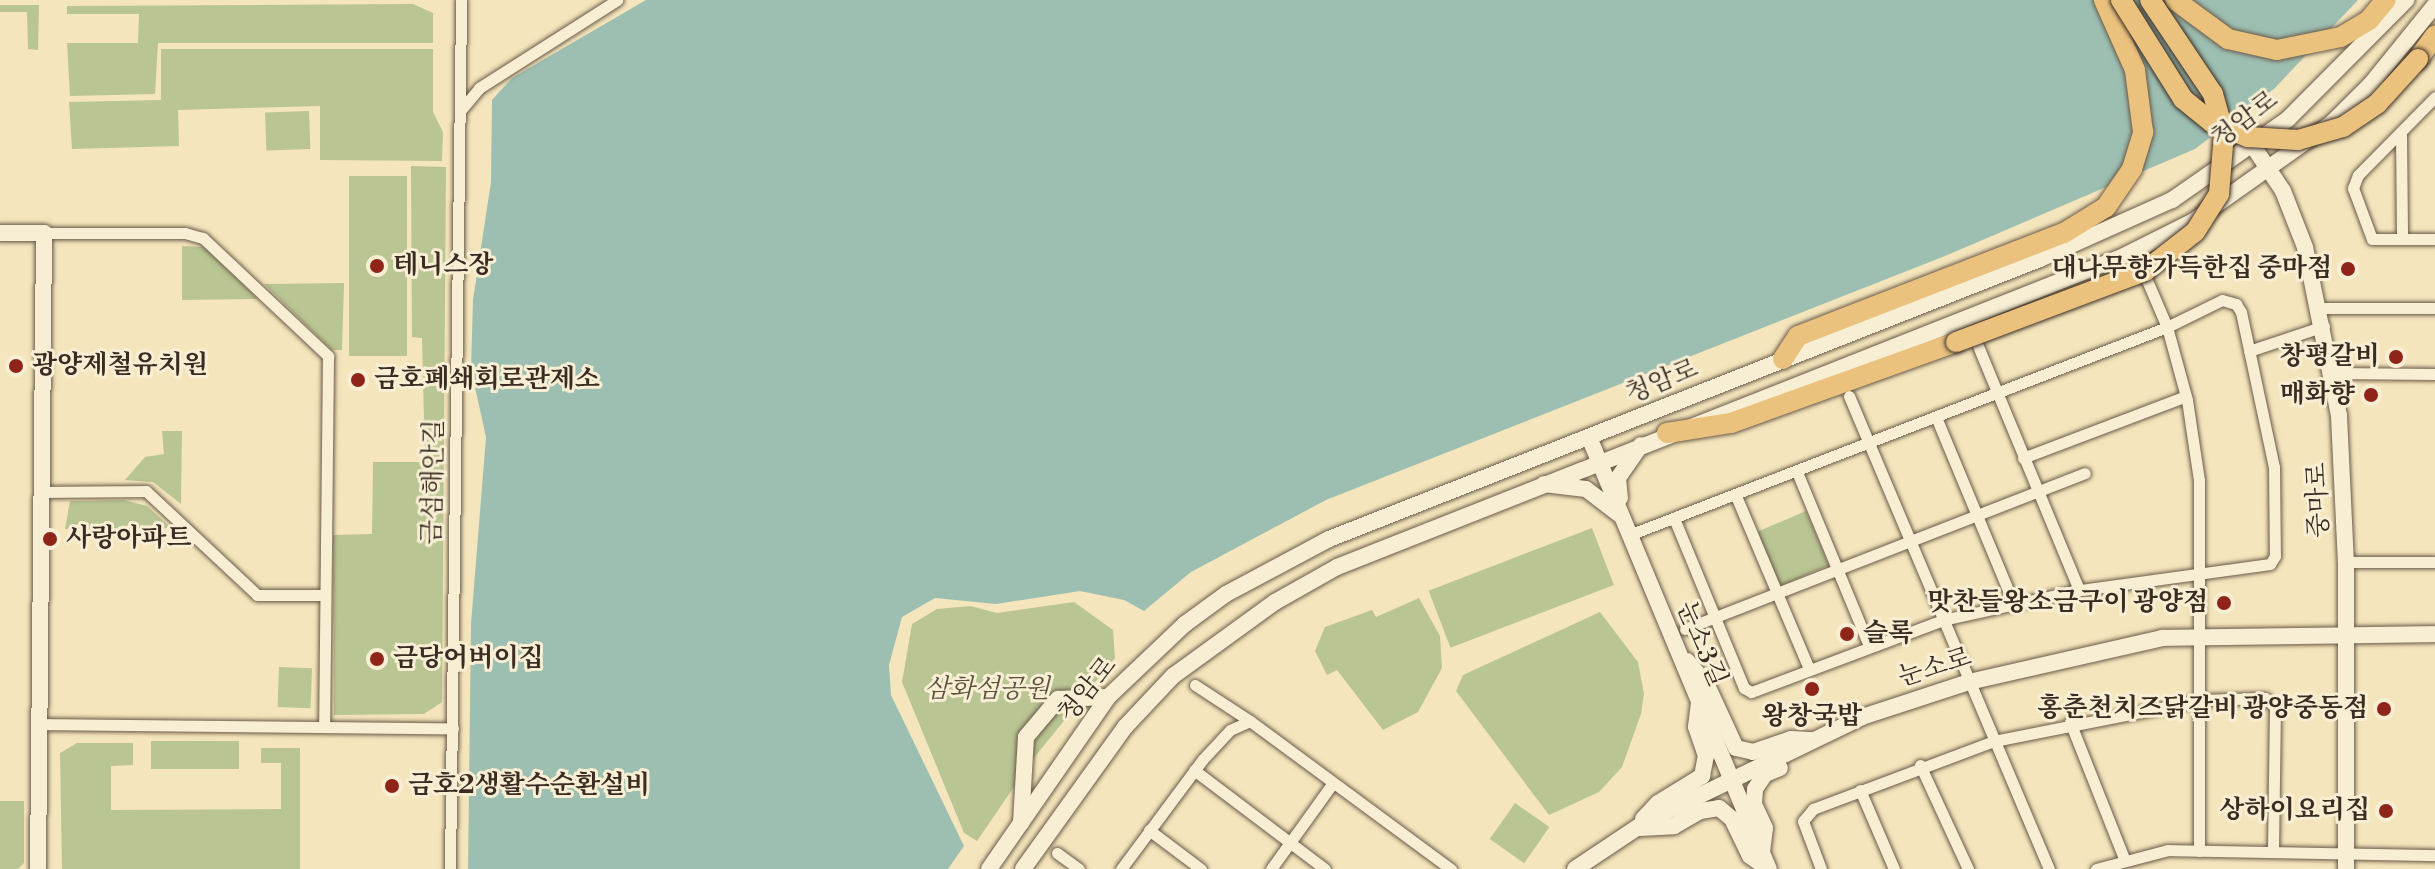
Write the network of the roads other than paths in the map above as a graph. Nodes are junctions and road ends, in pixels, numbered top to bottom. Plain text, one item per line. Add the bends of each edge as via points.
1 (461, 0) edge
2 (617, 0) edge
3 (2104, 0) edge
4 (2121, 0) edge
5 (2150, 0) edge
6 (2175, 0) edge
7 (2386, 0) edge
8 (2406, 0) edge
9 (2435, 5) edge
10 (2435, 36) edge
11 (2435, 97) edge
12 (460, 112) junction
13 (2401, 135) junction
14 (2253, 146) junction
15 (2272, 170) junction
16 (0, 233) edge
17 (44, 233) junction
18 (2402, 239) junction
19 (2435, 239) edge
20 (2146, 278) dead end
21 (2320, 308) junction
22 (2435, 308) edge
23 (2324, 326) junction
24 (2167, 327) junction
25 (1978, 346) dead end
26 (2249, 351) junction
27 (1783, 359) junction
28 (2333, 373) junction
29 (2435, 374) edge
30 (1996, 393) junction
31 (1849, 396) dead end
32 (2186, 396) junction
33 (1936, 417) junction
34 (1667, 433) junction
35 (1589, 437) junction
36 (1645, 441) junction
37 (1867, 444) junction
38 (2023, 458) junction
39 (1598, 460) junction
40 (1797, 472) junction
41 (2085, 473) dead end
42 (1540, 483) junction
43 (41, 492) junction
44 (2038, 492) junction
45 (1736, 496) junction
46 (1622, 516) junction
47 (1977, 516) junction
48 (1674, 518) junction
49 (1629, 535) junction
50 (1909, 542) junction
51 (2346, 562) junction
52 (2435, 562) edge
53 (1838, 570) junction
54 (2201, 571) junction
55 (2079, 590) junction
56 (1777, 593) junction
57 (324, 595) junction
58 (2014, 604) junction
59 (1715, 617) junction
60 (1943, 620) junction
61 (1685, 629) dead end
62 (2202, 634) junction
63 (2346, 634) junction
64 (2435, 634) edge
65 (1869, 646) junction
66 (1677, 649) junction
67 (1809, 669) junction
68 (1969, 682) junction
69 (1195, 685) dead end
70 (1108, 697) junction
71 (2201, 700) junction
72 (1699, 702) junction
73 (1250, 721) junction
74 (2070, 722) junction
75 (39, 724) junction
76 (324, 727) junction
77 (453, 728) junction
78 (1814, 740) junction
79 (1994, 741) junction
80 (1920, 765) junction
81 (1194, 770) junction
82 (1731, 780) junction
83 (1332, 784) junction
84 (1860, 790) junction
85 (1021, 823) junction
86 (1635, 829) junction
87 (1149, 830) junction
88 (1290, 842) junction
89 (2199, 851) junction
90 (2273, 852) junction
91 (1057, 853) dead end
92 (2435, 855) edge
93 (2125, 861) junction
94 (2346, 862) edge
95 (1766, 864) edge
96 (38, 869) edge
97 (450, 869) edge
98 (989, 869) edge
99 (1023, 869) edge
100 (1079, 869) edge
101 (1121, 869) edge
102 (1201, 869) edge
103 (1271, 869) edge
104 (1325, 869) edge
105 (1451, 869) edge
106 (1575, 869) edge
107 (1821, 869) edge
108 (1894, 869) edge
109 (1968, 869) edge
110 (2049, 869) edge
111 (2096, 869) edge

1 - 12 street, 금섬해안길
2 - 12 street via 479,88
3 - 27 highway via 2135,70 2143,132 2132,169 2106,207 2064,233 1798,336
4 - 10 highway, bridge via 2183,99 2213,123 2248,137 2298,140 2343,127 2377,104
5 - 34 highway, bridge via 2213,94 2224,133 2219,194 2195,232 2145,271 1731,423
6 - 7 highway via 2228,39 2277,50 2341,37 2369,20
8 - 14 street, 청암로 via 2317,93
9 - 15 street, 청암로 via 2371,84
11 - 13 street
12 - 77 street, 금섬해안길
13 - 18 street
13 - 18 street via 2358,175 2353,188 2372,239
14 - 15 street, 중마로
14 - 27 street, 청암로 via 2158,206 2040,259
15 - 21 street, 중마로 via 2305,247
15 - 34 street, 청암로 via 2192,222 2124,256
16 - 17 street
17 - 43 street
17 - 57 street via 185,233 203,238 328,356
18 - 19 street
20 - 24 street
21 - 22 street
21 - 23 street, 중마로
23 - 26 street
23 - 28 street, 중마로
24 - 26 street via 2230,300 2241,312
24 - 30 street
24 - 32 street
25 - 30 street
26 - 54 street via 2274,467 2275,556 2260,567
27 - 35 street, 청암로
28 - 29 street
28 - 51 street, 중마로
30 - 33 street
30 - 38 street
31 - 37 street
32 - 38 street
32 - 54 street via 2199,480
33 - 37 street
33 - 47 street
34 - 36 street, 청암로
35 - 39 street, 눈소3길
35 - 70 street, 청암로 via 1329,539 1267,569 1185,624
36 - 39 street, 청암로
36 - 46 street via 1618,478
37 - 40 street
37 - 50 street
38 - 44 street
39 - 42 street, 청암로
39 - 46 street, 눈소3길
40 - 45 street
40 - 53 street
41 - 44 street
42 - 46 street via 1586,489
42 - 99 street, 청암로 via 1337,567 1227,634 1173,676 1125,727
43 - 57 street via 146,491 257,595
43 - 75 street
44 - 47 street
44 - 55 street
45 - 48 street
45 - 56 street
46 - 49 street, 눈소3길
47 - 50 street
47 - 58 street
48 - 49 street
48 - 59 street
49 - 66 street, 눈소3길
50 - 53 street
50 - 60 street
51 - 52 street
51 - 63 street, 중마로
53 - 56 street
53 - 65 street
54 - 55 street
54 - 62 street
55 - 58 street
56 - 59 street
56 - 67 street
57 - 76 street
58 - 60 street
59 - 61 street
59 - 67 street via 1744,688 1751,692
60 - 65 street
60 - 68 street
62 - 63 street, 눈소로
62 - 68 street, 눈소로 via 2120,645
62 - 71 street
63 - 64 street, 눈소로
63 - 94 street, 중마로
65 - 67 street
66 - 72 street, 눈소3길
66 - 78 street via 1707,685 1736,748 1753,752 1791,739
68 - 78 street, 눈소로 via 1888,707
68 - 79 street
69 - 73 street
70 - 85 street, 청암로
70 - 85 street via 1058,699 1026,737
71 - 74 street
71 - 89 street
71 - 90 street via 2265,698 2275,707
72 - 82 street, 눈소3길
72 - 86 street via 1696,727 1706,756 1702,776 1658,803
73 - 81 street via 1230,730
73 - 83 street
74 - 79 street
74 - 93 street
75 - 76 street
75 - 96 street
76 - 77 street
77 - 97 street, 금섬해안길
78 - 82 street, 눈소로
78 - 95 street via 1801,759 1765,774 1755,789 1754,804 1765,828
79 - 80 street
79 - 110 street
80 - 84 street
80 - 109 street
81 - 87 street
81 - 88 street
82 - 86 street, 눈소로
82 - 95 street, 눈소3길
83 - 88 street
83 - 105 street
84 - 107 street via 1806,813 1804,831
84 - 108 street
85 - 98 street, 청암로
86 - 95 street via 1674,826 1700,811 1719,808 1732,819 1750,856
86 - 106 street, 눈소로
87 - 101 street
87 - 102 street
88 - 103 street
88 - 104 street
89 - 90 street
89 - 93 street via 2168,850
90 - 94 street
91 - 100 street
92 - 94 street
93 - 111 street

